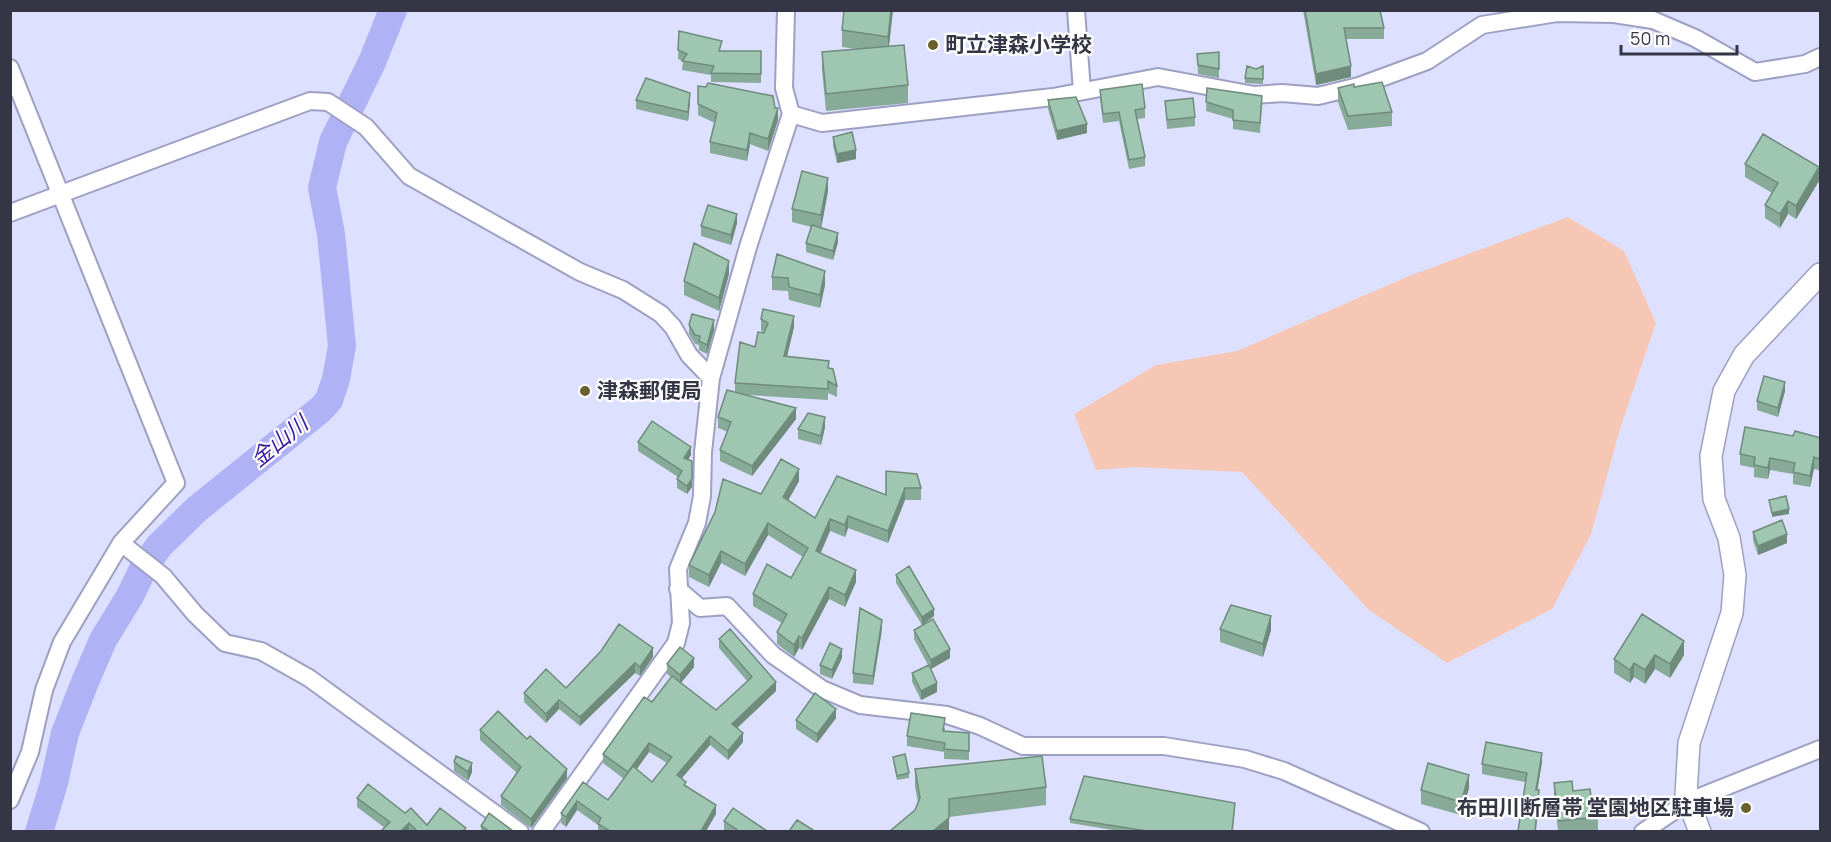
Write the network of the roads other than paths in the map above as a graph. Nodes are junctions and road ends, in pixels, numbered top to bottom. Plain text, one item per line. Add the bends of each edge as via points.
1 (786, 10) edge
2 (1076, 10) edge
3 (1821, 57) edge
4 (10, 68) edge
5 (1082, 91) junction
6 (791, 114) junction
7 (60, 193) junction
8 (10, 213) edge
9 (1821, 274) edge
10 (711, 378) junction
11 (127, 547) junction
12 (678, 590) junction
13 (1821, 749) edge
14 (10, 800) edge
15 (1687, 802) junction
16 (520, 831) edge
17 (540, 831) edge
18 (1421, 831) edge
19 (1643, 831) edge
20 (1700, 831) edge

1 - 6 street via 784,88
2 - 5 street
3 - 5 street via 1755,72 1695,38 1653,20 1614,14 1557,13 1482,25 1427,61 1359,86 1318,96 1254,95 1158,77
4 - 7 street
5 - 6 street via 822,123
6 - 10 street
7 - 8 street
7 - 10 street via 310,101 328,102 366,128 409,176 580,272 622,290 661,315
7 - 11 street via 176,483
9 - 15 street via 1744,356 1724,391 1711,456 1714,499 1729,538 1735,575 1732,613 1689,744
10 - 12 street via 702,496 697,523 678,569
11 - 14 street via 62,642 44,690 30,752
11 - 16 street via 163,576 225,643 261,651 309,678
12 - 17 street via 681,623 676,643
12 - 18 street via 700,608 727,606 773,656 822,689 860,705 947,715 1023,746 1164,746 1245,759 1284,771
13 - 15 street
15 - 19 street
15 - 20 street

